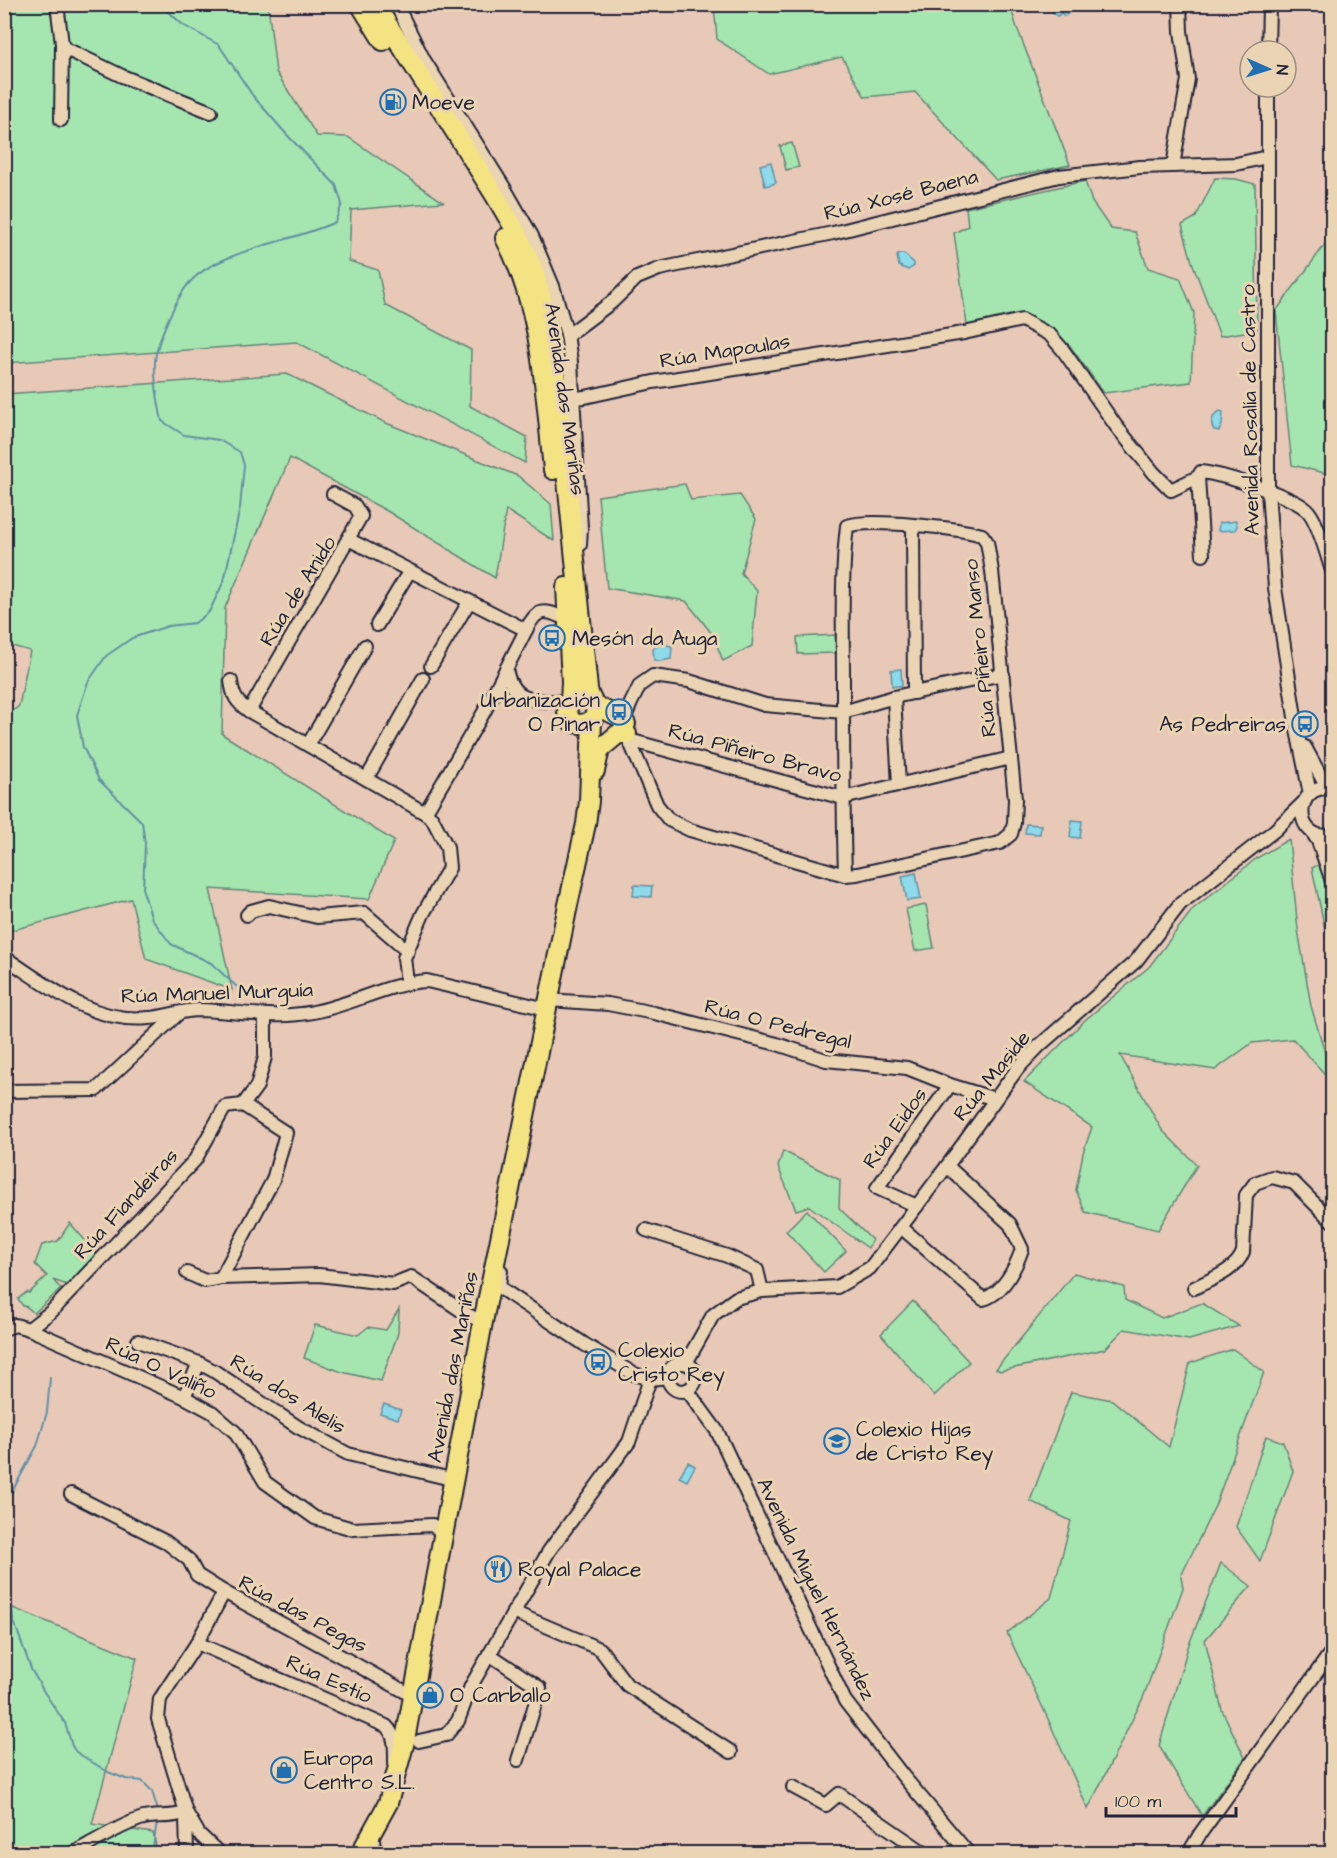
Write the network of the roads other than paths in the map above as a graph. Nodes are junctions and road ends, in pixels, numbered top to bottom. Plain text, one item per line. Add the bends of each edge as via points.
1 (57, 4) edge
2 (360, 4) edge
3 (375, 4) edge
4 (396, 4) edge
5 (1180, 4) edge
6 (1269, 4) edge
7 (1268, 39) edge
8 (62, 47) junction
9 (1268, 99) edge
10 (211, 112) dead end
11 (61, 120) dead end
12 (1267, 157) junction
13 (1173, 166) junction
14 (567, 334) junction
15 (574, 398) junction
16 (1198, 477) junction
17 (1268, 491) junction
18 (333, 494) dead end
19 (913, 526) junction
20 (348, 539) junction
21 (1203, 555) dead end
22 (1332, 571) edge
23 (409, 572) junction
24 (576, 579) junction
25 (566, 597) junction
26 (469, 602) junction
27 (559, 616) junction
28 (377, 626) dead end
29 (526, 630) junction
30 (365, 646) dead end
31 (570, 664) junction
32 (431, 666) dead end
33 (506, 669) junction
34 (1003, 674) junction
35 (423, 679) dead end
36 (231, 681) dead end
37 (914, 693) junction
38 (894, 697) junction
39 (570, 701) junction
40 (249, 711) junction
41 (592, 711) junction
42 (843, 712) junction
43 (573, 722) junction
44 (1297, 730) junction
45 (625, 733) junction
46 (308, 745) junction
47 (1011, 758) junction
48 (367, 778) junction
49 (899, 785) junction
50 (1330, 789) edge
51 (843, 798) junction
52 (1307, 798) junction
53 (589, 801) junction
54 (425, 813) junction
55 (1308, 828) junction
56 (1275, 830) junction
57 (1332, 835) edge
58 (1332, 874) edge
59 (844, 875) junction
60 (568, 905) junction
61 (247, 915) dead end
62 (408, 951) junction
63 (4, 957) edge
64 (407, 982) junction
65 (548, 1005) junction
66 (179, 1012) junction
67 (265, 1015) junction
68 (950, 1085) junction
69 (4, 1091) edge
70 (995, 1099) junction
71 (243, 1105) junction
72 (947, 1166) junction
73 (512, 1183) junction
74 (917, 1206) junction
75 (1332, 1221) edge
76 (901, 1227) junction
77 (646, 1230) dead end
78 (187, 1273) dead end
79 (221, 1278) junction
80 (1194, 1288) dead end
81 (762, 1291) junction
82 (515, 1298) junction
83 (483, 1322) junction
84 (4, 1329) edge
85 (29, 1329) junction
86 (138, 1341) dead end
87 (199, 1363) junction
88 (686, 1363) junction
89 (668, 1377) junction
90 (650, 1379) junction
91 (687, 1390) junction
92 (184, 1397) junction
93 (470, 1397) junction
94 (455, 1480) junction
95 (71, 1494) dead end
96 (444, 1536) junction
97 (224, 1592) junction
98 (513, 1612) junction
99 (197, 1643) junction
100 (1332, 1651) edge
101 (489, 1654) junction
102 (413, 1696) junction
103 (410, 1739) junction
104 (731, 1752) dead end
105 (518, 1760) dead end
106 (394, 1786) junction
107 (794, 1787) dead end
108 (186, 1812) junction
109 (372, 1834) junction
110 (215, 1851) edge
111 (72, 1854) edge
112 (187, 1854) edge
113 (192, 1854) edge
114 (355, 1854) edge
115 (360, 1854) edge
116 (379, 1854) edge
117 (926, 1854) edge
118 (969, 1854) edge
119 (1188, 1854) edge

1 - 8 street
2 - 25 highway, Avenida das Mariñas via 493,215 526,286 542,367
3 - 24 highway, Avenida das Mariñas via 494,194 532,266 547,316 556,370
4 - 14 street, Avenida das Mariñas via 424,60 532,236
5 - 13 street via 1188,79
6 - 7 street
8 - 10 street
8 - 11 street
9 - 12 street, Avenida Rosalía de Castro
12 - 13 street, Rúa Xosé Baena via 1236,164
12 - 17 street, Avenida Rosalía de Castro
13 - 14 street, Rúa Xosé Baena via 1059,176 833,233 659,269 637,278 612,302
14 - 15 street, Avenida das Mariñas
15 - 16 street, Rúa Mapoulas via 1022,320 1050,335 1116,426 1171,490
15 - 24 street, Avenida das Mariñas via 581,528
16 - 17 street via 1201,472 1212,474
16 - 21 street
17 - 22 street via 1308,510
17 - 44 street, Avenida Rosalía de Castro via 1275,588
18 - 20 street via 355,506 361,516
19 - 34 street, Rúa Piñeiro Manso via 974,533 987,542
19 - 37 street
19 - 42 street, Rúa Piñeiro Manso via 857,522 847,526 843,560
20 - 23 street, Rúa de Anido
20 - 40 street, Rúa de Anido
23 - 26 street, Rúa de Anido
23 - 28 street
24 - 41 highway, Avenida das Mariñas
25 - 27 street
25 - 31 highway, Avenida das Mariñas
26 - 29 street, Rúa de Anido
26 - 32 street
27 - 29 street via 540,612
27 - 31 street via 564,652
29 - 33 street
30 - 46 street
31 - 39 highway, Avenida das Mariñas
33 - 39 street via 518,695
33 - 54 street
34 - 37 street
34 - 47 street, Rúa Piñeiro Manso
35 - 48 street
36 - 40 street via 237,703
37 - 38 street
38 - 42 street
38 - 49 street
39 - 41 highway via 578,697
39 - 43 highway via 567,712
40 - 46 street
41 - 43 highway via 585,724
41 - 45 highway
41 - 53 highway, Avenida das Mariñas
42 - 45 street via 765,705 689,681 653,676 635,694 626,715
42 - 51 street
43 - 60 highway, Avenida das Mariñas via 582,748 584,775
44 - 50 street, Avenida Rosalía de Castro via 1317,773
44 - 52 street, Avenida Rosalía de Castro
45 - 51 street, Rúa Piñeiro Bravo
45 - 53 highway via 600,749
45 - 59 street, Rúa Piñeiro Manso via 657,805 669,820 690,830
46 - 48 street
47 - 49 street, Rúa Piñeiro Bravo
47 - 59 street, Rúa Piñeiro Manso via 1014,822 1011,834 1000,843
48 - 54 street
49 - 51 street, Rúa Piñeiro Bravo
50 - 52 street via 1321,789
51 - 59 street
52 - 55 street, Avenida Rosalía de Castro via 1302,813
52 - 56 street, Rúa Maside
53 - 60 highway, Avenida das Mariñas
54 - 62 street via 432,818 447,847 449,868
55 - 56 street, Rúa Maside
55 - 57 street via 1318,835
55 - 58 street
56 - 70 street, Rúa Maside via 1180,904 1136,961 1039,1046
60 - 65 highway, Avenida das Mariñas
61 - 62 street via 269,906 317,917 364,913
62 - 64 street via 404,958
63 - 66 street, Rúa Manuel Murguía via 88,1009 117,1017 148,1019
64 - 65 street, Rúa Manuel Murguía via 428,981 504,1000
64 - 67 street, Rúa Manuel Murguía via 311,1013
65 - 68 street, Rúa O Pedregal via 608,1004 654,1013 826,1060 907,1068
65 - 73 highway, Avenida das Mariñas
66 - 67 street, Rúa Manuel Murguía
66 - 69 street via 96,1090
67 - 71 street via 265,1058 257,1086
68 - 70 street, Rúa O Pedregal
68 - 74 street, Rúa Eidos via 877,1188
70 - 72 street, Rúa Maside
71 - 79 street via 286,1132 273,1180
71 - 85 street, Rúa Fiandeiras via 225,1107 195,1160 52,1311
72 - 74 street, Rúa Maside
72 - 76 street via 1010,1224 1022,1249 996,1293 983,1299
73 - 82 street via 512,1213 499,1285
73 - 83 highway, Avenida das Mariñas
74 - 76 street, Rúa Maside
75 - 80 street via 1294,1183 1272,1177 1255,1183 1246,1195 1240,1259
76 - 81 street, Rúa Maside via 870,1268 837,1287
77 - 81 street via 727,1256 757,1270
78 - 79 street via 206,1281
79 - 83 street via 319,1275 393,1284 411,1277
81 - 88 street, Rúa Maside via 736,1298 713,1315
82 - 90 street via 634,1374
82 - 93 street via 495,1302 477,1385
83 - 93 highway, Avenida das Mariñas
84 - 85 street via 15,1325
85 - 92 street, Rúa O Valiño
86 - 87 street, Rúa dos Alelis
87 - 92 street
87 - 94 street, Rúa dos Alelis via 298,1428 348,1454
88 - 89 street via 674,1366
88 - 91 street via 696,1375
89 - 90 street
89 - 91 street via 674,1388
90 - 98 street via 629,1442 549,1551
91 - 118 street, Avenida Miguel Hernández via 717,1431 845,1701
92 - 96 street, Rúa O Valiño via 212,1412 235,1432 265,1482 315,1518 353,1530 432,1526
93 - 94 highway, Avenida das Mariñas
94 - 96 highway, Avenida das Mariñas
95 - 97 street via 166,1542 189,1560 197,1575
96 - 102 highway, Avenida das Mariñas
97 - 99 street, Rúa das Pegas
97 - 102 street, Rúa das Pegas
98 - 101 street
98 - 104 street via 600,1649 627,1685
99 - 106 street, Rúa Estío via 386,1726 394,1738
99 - 108 street, Rúa das Pegas via 160,1699 158,1719
100 - 119 street
101 - 103 street via 458,1721 446,1735
101 - 105 street via 540,1688
102 - 103 highway, Avenida das Mariñas
103 - 106 highway, Avenida das Mariñas
106 - 109 highway, Avenida das Mariñas
107 - 117 street via 826,1805 839,1794
108 - 110 street
108 - 111 street via 139,1820
108 - 112 street
109 - 114 highway, Avenida das Mariñas
109 - 115 highway, Avenida das Mariñas
109 - 116 street
110 - 113 street via 201,1848

